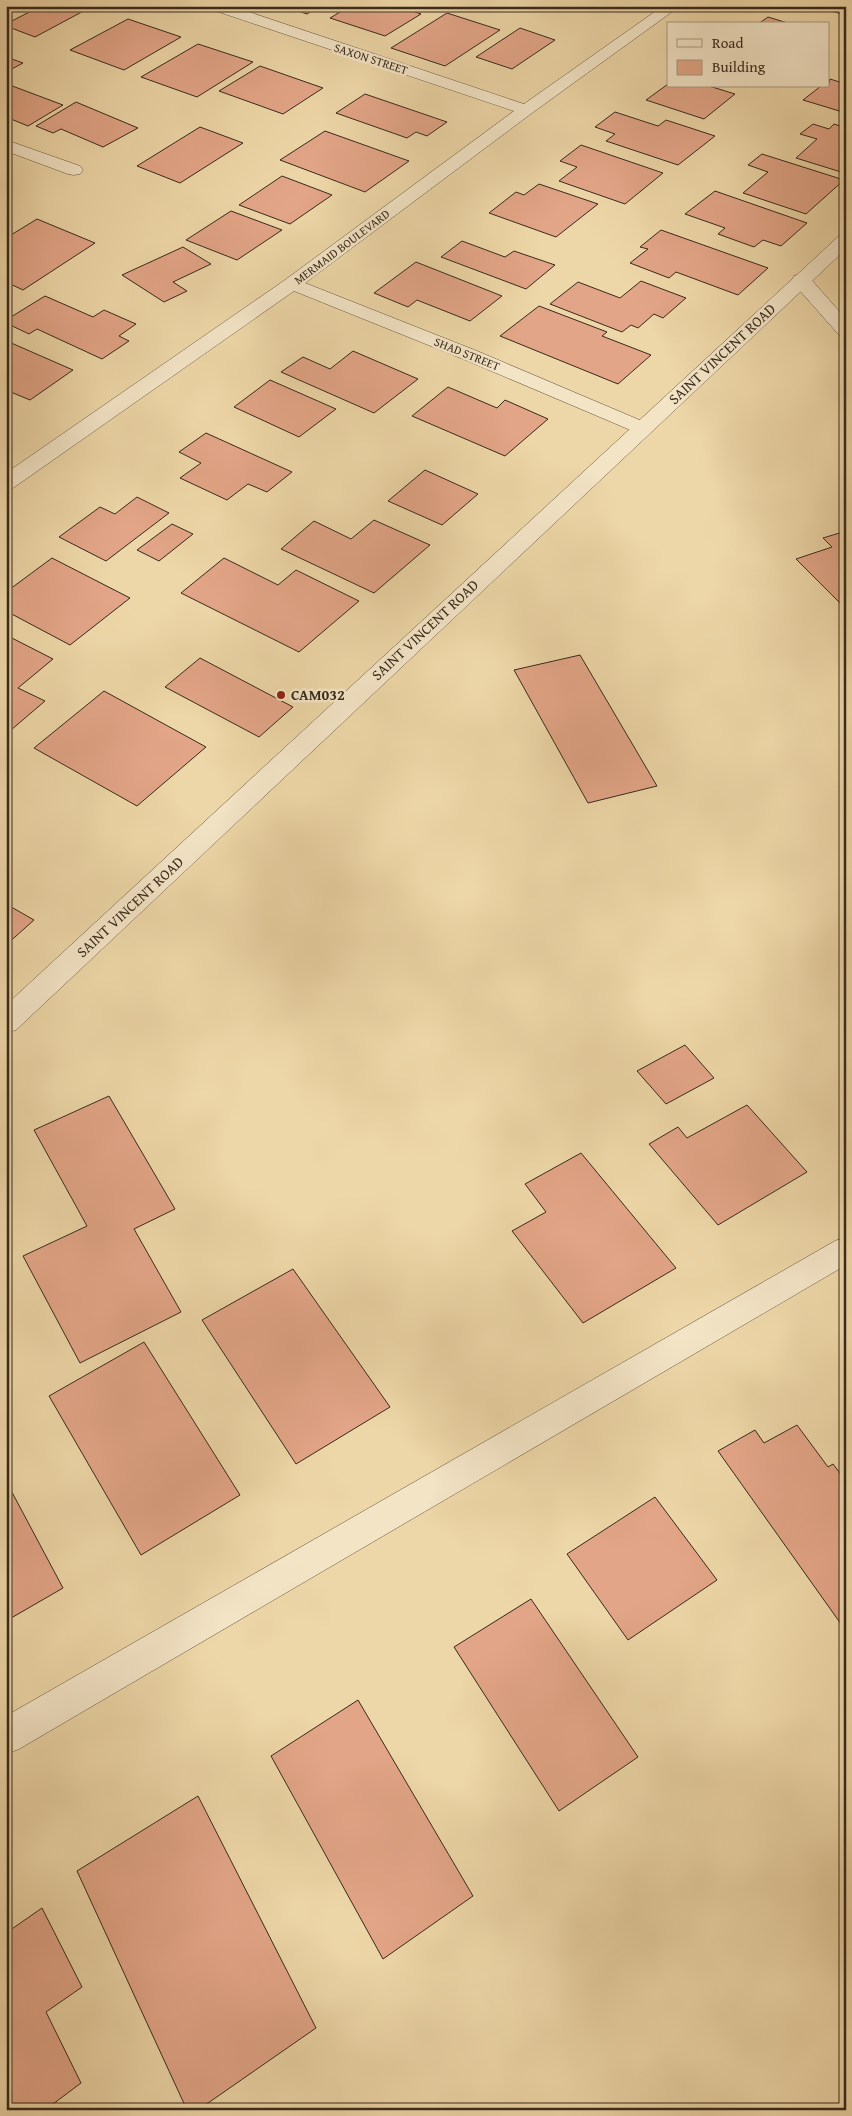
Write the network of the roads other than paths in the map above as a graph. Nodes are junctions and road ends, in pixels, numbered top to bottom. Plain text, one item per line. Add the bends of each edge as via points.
1 (215, 6) edge
2 (673, 6) edge
3 (526, 110) junction
4 (6, 144) edge
5 (74, 170) dead end
6 (846, 239) edge
7 (801, 280) junction
8 (292, 284) junction
9 (846, 331) edge
10 (642, 428) junction
11 (6, 483) edge
12 (6, 1022) edge
13 (846, 1250) edge
14 (6, 1736) edge

1 - 3 street, SAXON STREET
2 - 3 street, MERMAID BOULEVARD
3 - 8 street, MERMAID BOULEVARD
4 - 5 street
6 - 7 street, SAINT VINCENT ROAD
7 - 9 street
7 - 10 street, SAINT VINCENT ROAD
8 - 10 street, SHAD STREET
8 - 11 street, MERMAID BOULEVARD
10 - 12 street, SAINT VINCENT ROAD
13 - 14 street

